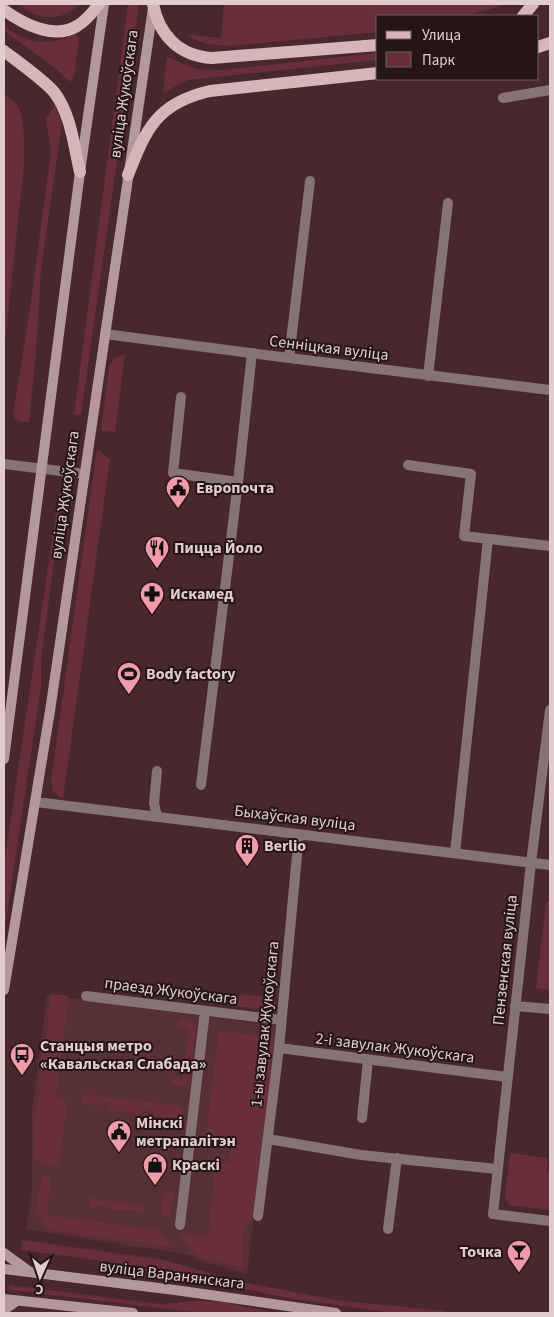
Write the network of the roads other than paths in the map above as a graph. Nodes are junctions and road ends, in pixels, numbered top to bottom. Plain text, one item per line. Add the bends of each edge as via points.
1 (99, 4) edge
2 (104, 4) edge
3 (153, 4) edge
4 (534, 4) edge
5 (4, 10) edge
6 (524, 15) edge
7 (376, 45) edge
8 (4, 51) edge
9 (376, 74) edge
10 (550, 90) edge
11 (503, 98) dead end
12 (80, 172) junction
13 (128, 176) junction
14 (310, 181) dead end
15 (448, 203) dead end
16 (105, 334) junction
17 (252, 353) junction
18 (289, 358) junction
19 (428, 376) junction
20 (550, 390) edge
21 (181, 397) dead end
22 (4, 464) edge
23 (408, 465) dead end
24 (41, 468) junction
25 (86, 474) junction
26 (238, 482) junction
27 (488, 539) junction
28 (550, 546) edge
29 (550, 710) edge
30 (4, 759) edge
31 (158, 771) dead end
32 (201, 785) dead end
33 (36, 802) junction
34 (157, 817) junction
35 (299, 834) junction
36 (455, 853) junction
37 (531, 862) junction
38 (550, 865) edge
39 (4, 990) edge
40 (86, 996) dead end
41 (515, 1006) junction
42 (550, 1010) edge
43 (205, 1011) junction
44 (281, 1020) junction
45 (279, 1048) junction
46 (368, 1060) junction
47 (507, 1078) junction
48 (362, 1118) dead end
49 (268, 1139) junction
50 (398, 1158) junction
51 (497, 1169) junction
52 (258, 1216) dead end
53 (550, 1221) edge
54 (180, 1226) dead end
55 (388, 1228) dead end
56 (4, 1253) edge
57 (4, 1269) edge
58 (31, 1273) junction
59 (4, 1299) edge
60 (17, 1301) junction
61 (4, 1310) edge
62 (133, 1313) edge
63 (336, 1313) edge

1 - 5 main road via 76,27 57,31 38,29
2 - 12 main road, вуліца Жукоўскага
3 - 7 main road via 167,38 197,57
3 - 13 main road, вуліца Жукоўскага
4 - 6 main road
8 - 12 main road via 54,91 68,122
9 - 13 main road via 210,91 189,96 166,110 150,127
10 - 11 street
12 - 24 main road, вуліца Жукоўскага
13 - 16 main road, вуліца Жукоўскага
14 - 18 street
15 - 19 street
16 - 17 street, Сенніцкая вуліца
16 - 25 main road, вуліца Жукоўскага
17 - 18 street, Сенніцкая вуліца
17 - 26 street
18 - 19 street, Сенніцкая вуліца
19 - 20 street, Сенніцкая вуліца
21 - 26 street via 172,474
22 - 24 street
23 - 27 street via 471,474 464,536
24 - 25 street
24 - 30 main road, вуліца Жукоўскага
25 - 33 main road, вуліца Жукоўскага
26 - 32 street
27 - 28 street
27 - 36 street
29 - 37 street, Пензенская вуліца
31 - 34 street via 154,803
33 - 34 street, Быхаўская вуліца
33 - 39 main road, вуліца Жукоўскага
34 - 35 street, Быхаўская вуліца
35 - 36 street, Быхаўская вуліца
35 - 44 street, 1-ы завулак Жукоўскага
36 - 37 street, Быхаўская вуліца
37 - 38 street, Быхаўская вуліца
37 - 41 street, Пензенская вуліца
40 - 43 street, праезд Жукоўскага
41 - 42 street
41 - 47 street, Пензенская вуліца
43 - 44 street, праезд Жукоўскага
43 - 54 street
44 - 45 street, 1-ы завулак Жукоўскага
45 - 46 street, 2-і завулак Жукоўскага
45 - 49 street, 1-ы завулак Жукоўскага
46 - 47 street, 2-і завулак Жукоўскага
46 - 48 street
47 - 51 street, Пензенская вуліца
49 - 50 street
49 - 52 street, 1-ы завулак Жукоўскага
50 - 51 street
50 - 55 street
51 - 53 street, Пензенская вуліца via 493,1214
56 - 58 main road
57 - 58 main road, вуліца Варанянскага
58 - 63 main road, вуліца Варанянскага
59 - 60 main road
60 - 61 main road
60 - 62 main road

